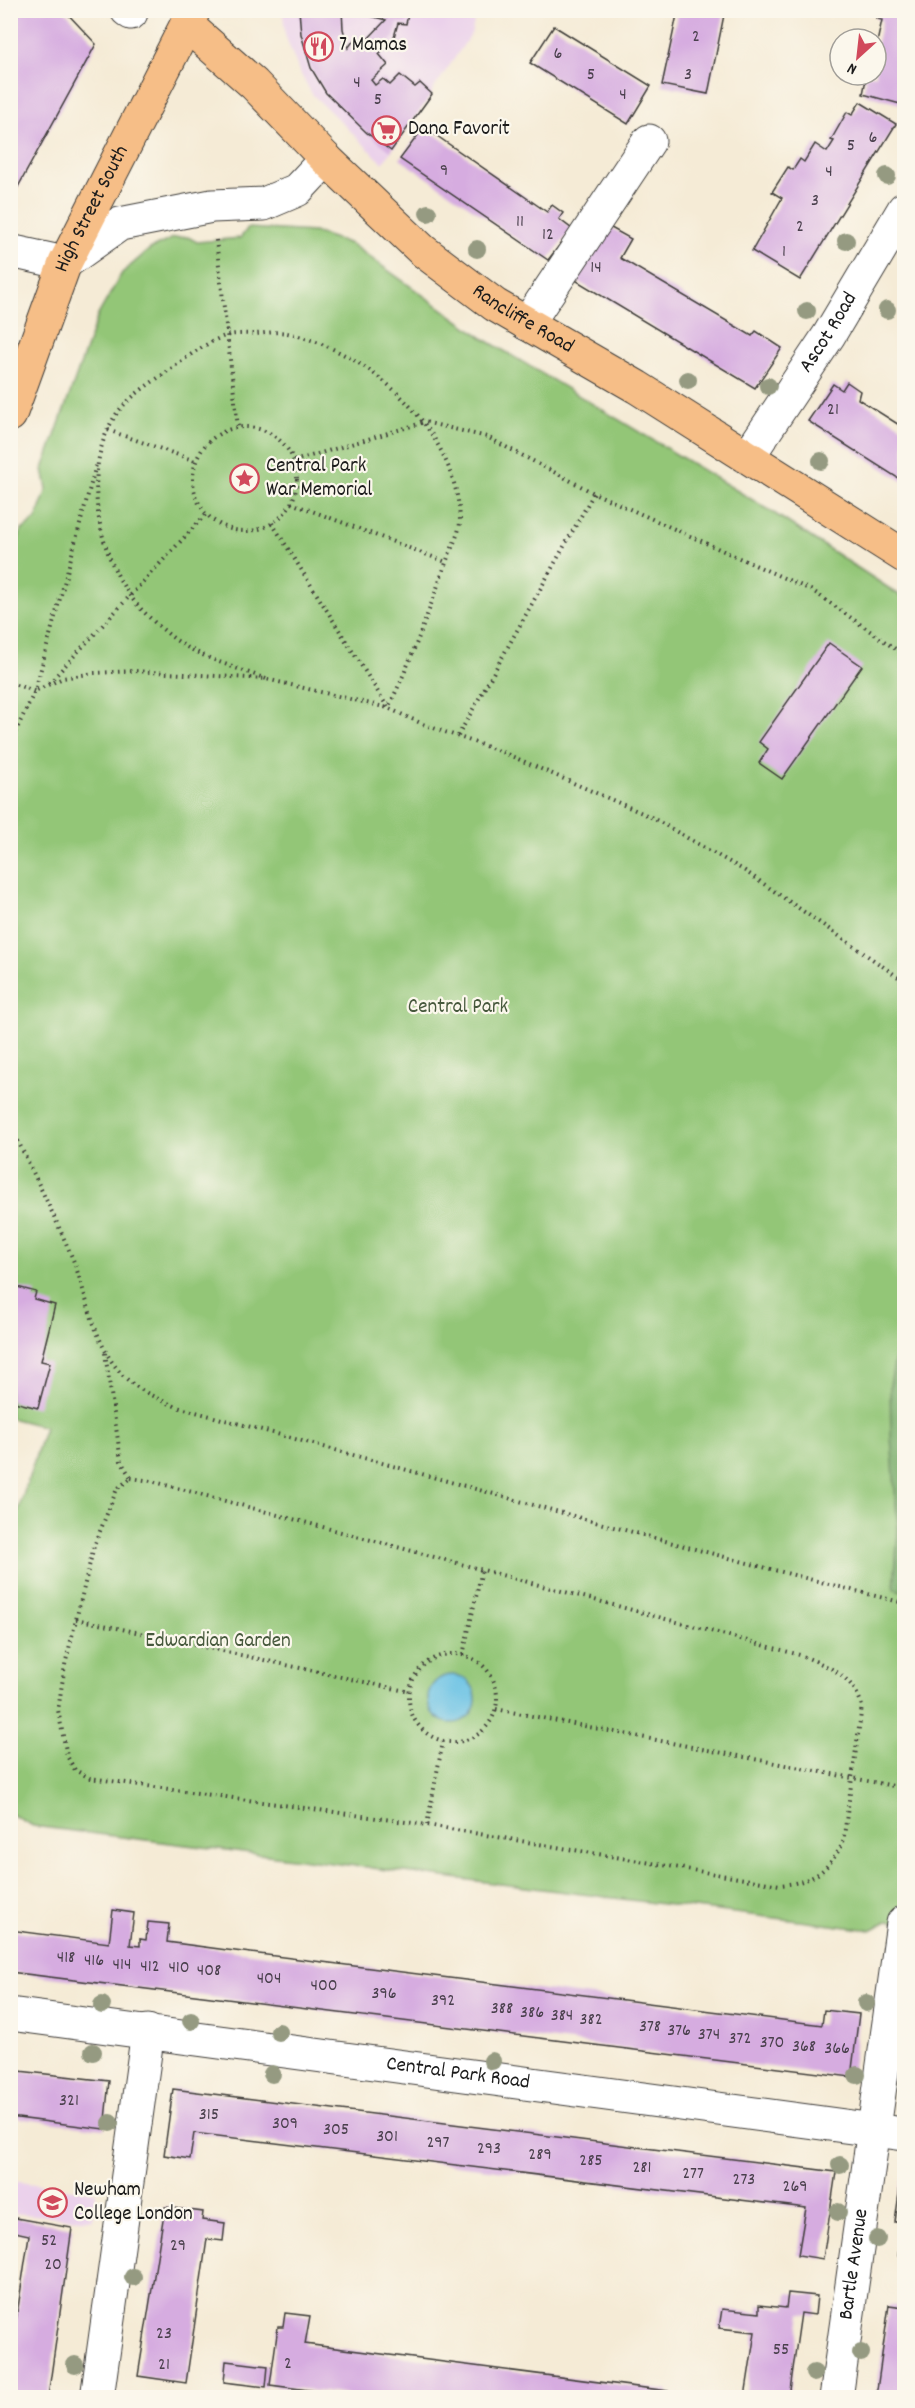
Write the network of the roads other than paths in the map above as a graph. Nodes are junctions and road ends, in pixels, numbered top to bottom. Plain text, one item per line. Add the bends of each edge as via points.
1 (191, 18) edge
2 (649, 141) dead end
3 (326, 159) junction
4 (904, 208) edge
5 (10, 251) edge
6 (65, 263) junction
7 (527, 324) junction
8 (10, 415) edge
9 (749, 455) junction
10 (904, 556) edge
11 (903, 1923) edge
12 (10, 2014) edge
13 (147, 2031) junction
14 (889, 2132) edge
15 (97, 2397) edge
16 (836, 2397) edge

1 - 3 main road, Rancliffe Road
1 - 6 main road, High Street South
2 - 7 street
3 - 6 street via 297,190 264,204 212,206 120,224
3 - 7 main road, Rancliffe Road via 422,250
4 - 9 street, Ascot Road via 829,335
5 - 6 street
6 - 8 main road, High Street South
7 - 9 main road, Rancliffe Road
9 - 10 main road, Rancliffe Road
11 - 14 street, Bartle Avenue
12 - 13 street, Central Park Road
13 - 14 street, Central Park Road
13 - 15 street
14 - 16 street, Bartle Avenue

